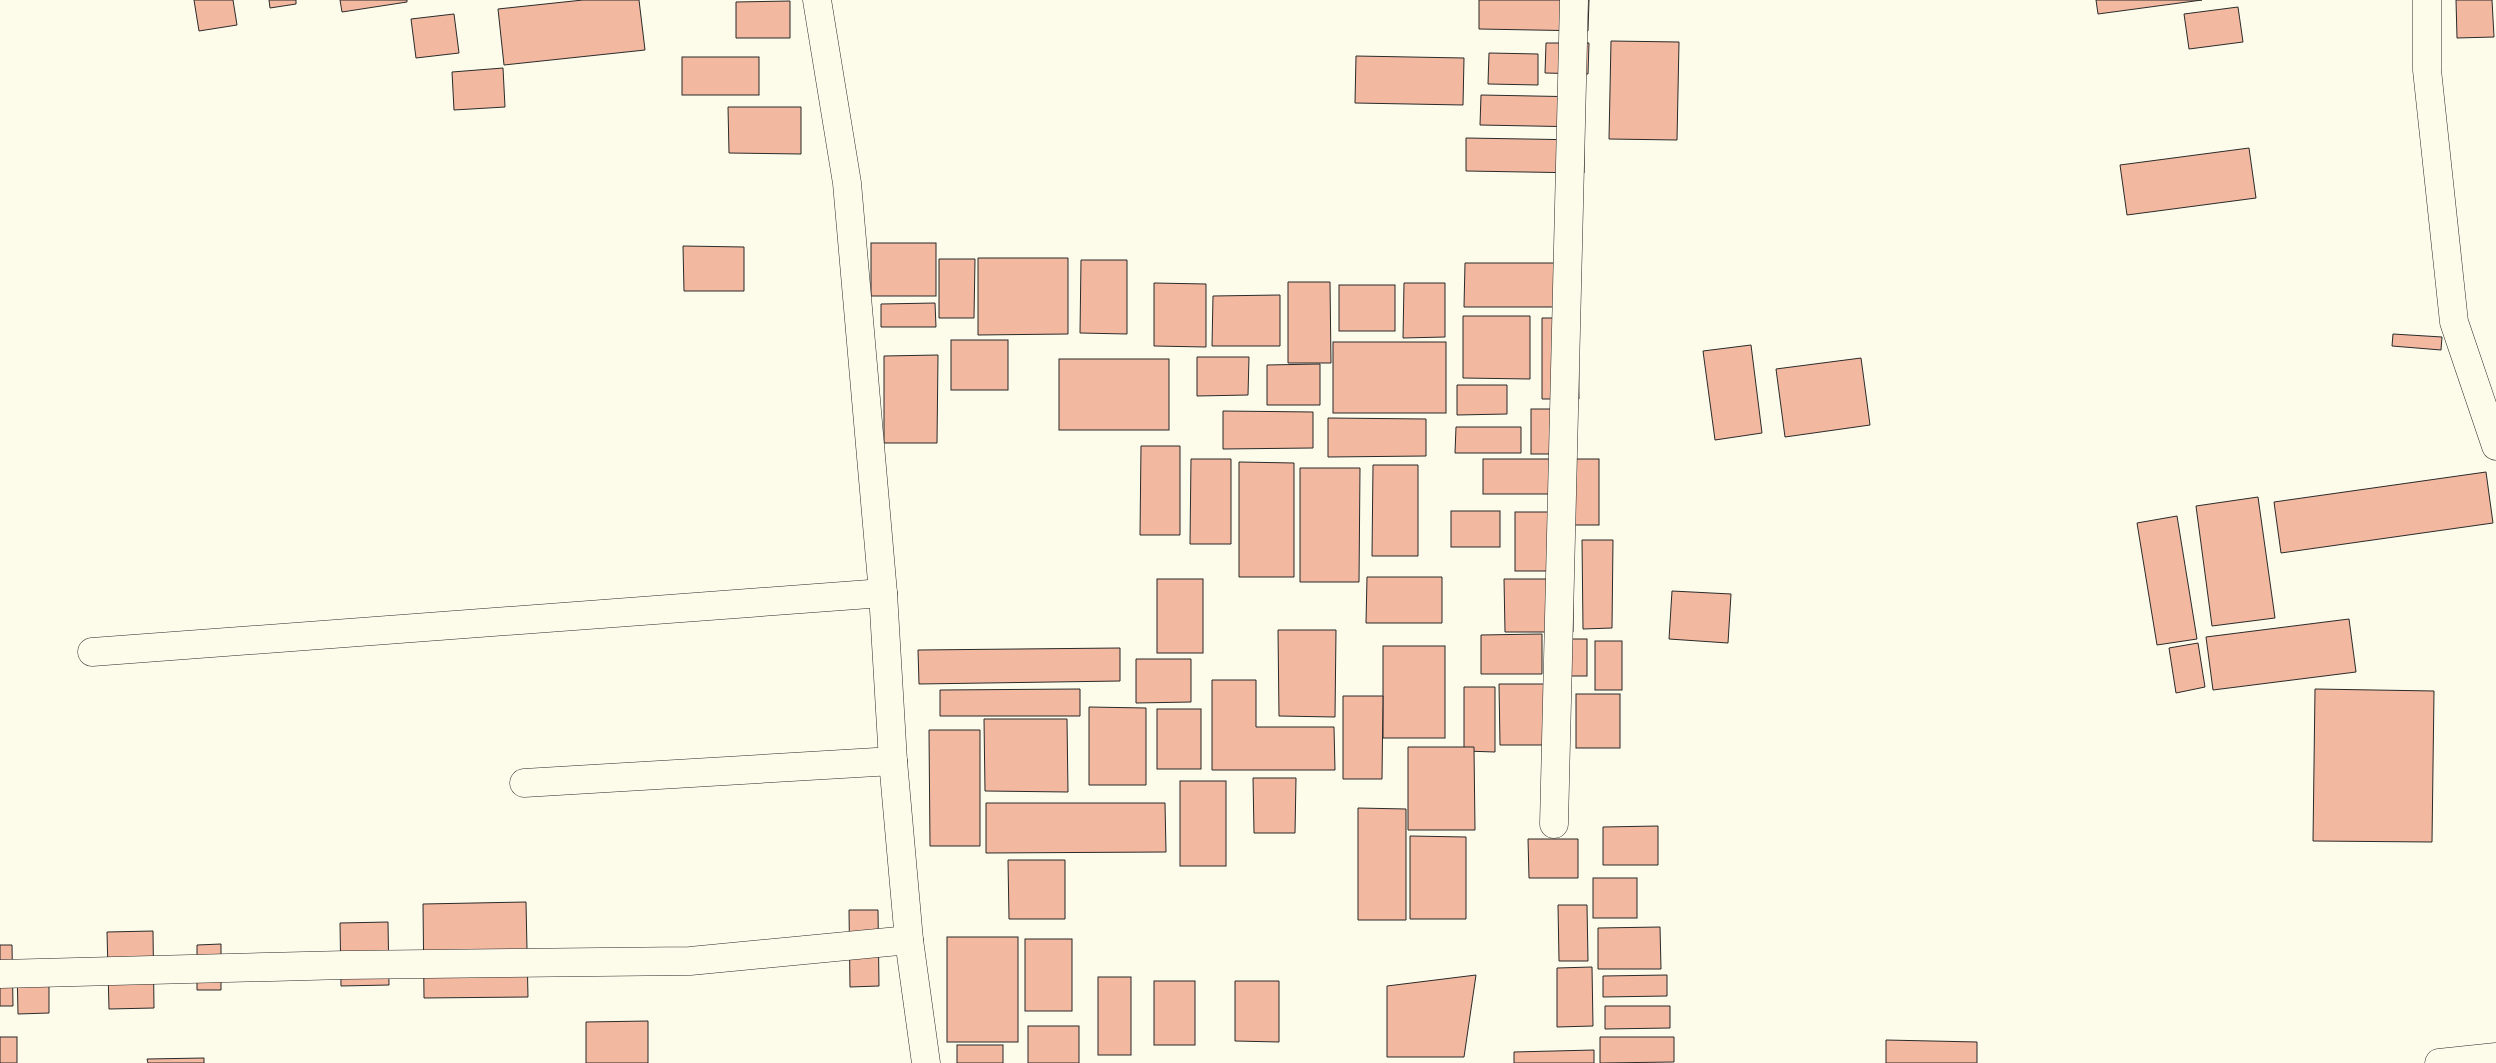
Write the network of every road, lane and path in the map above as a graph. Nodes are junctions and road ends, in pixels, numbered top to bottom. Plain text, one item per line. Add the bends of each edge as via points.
1 (817, 0) edge
2 (1574, 0) edge
3 (2427, 0) edge
4 (2496, 446) edge
5 (883, 593) junction
6 (92, 652) dead end
7 (893, 761) junction
8 (524, 783) dead end
9 (1554, 824) dead end
10 (909, 940) junction
11 (0, 974) edge
12 (2496, 1057) edge
13 (926, 1063) edge
14 (2439, 1063) edge

1 - 5 street via 847,183
2 - 9 street
3 - 4 street via 2427,70 2454,322
5 - 6 street
5 - 7 street
7 - 8 street
7 - 10 street
10 - 11 street via 690,961
10 - 13 street
12 - 14 street

